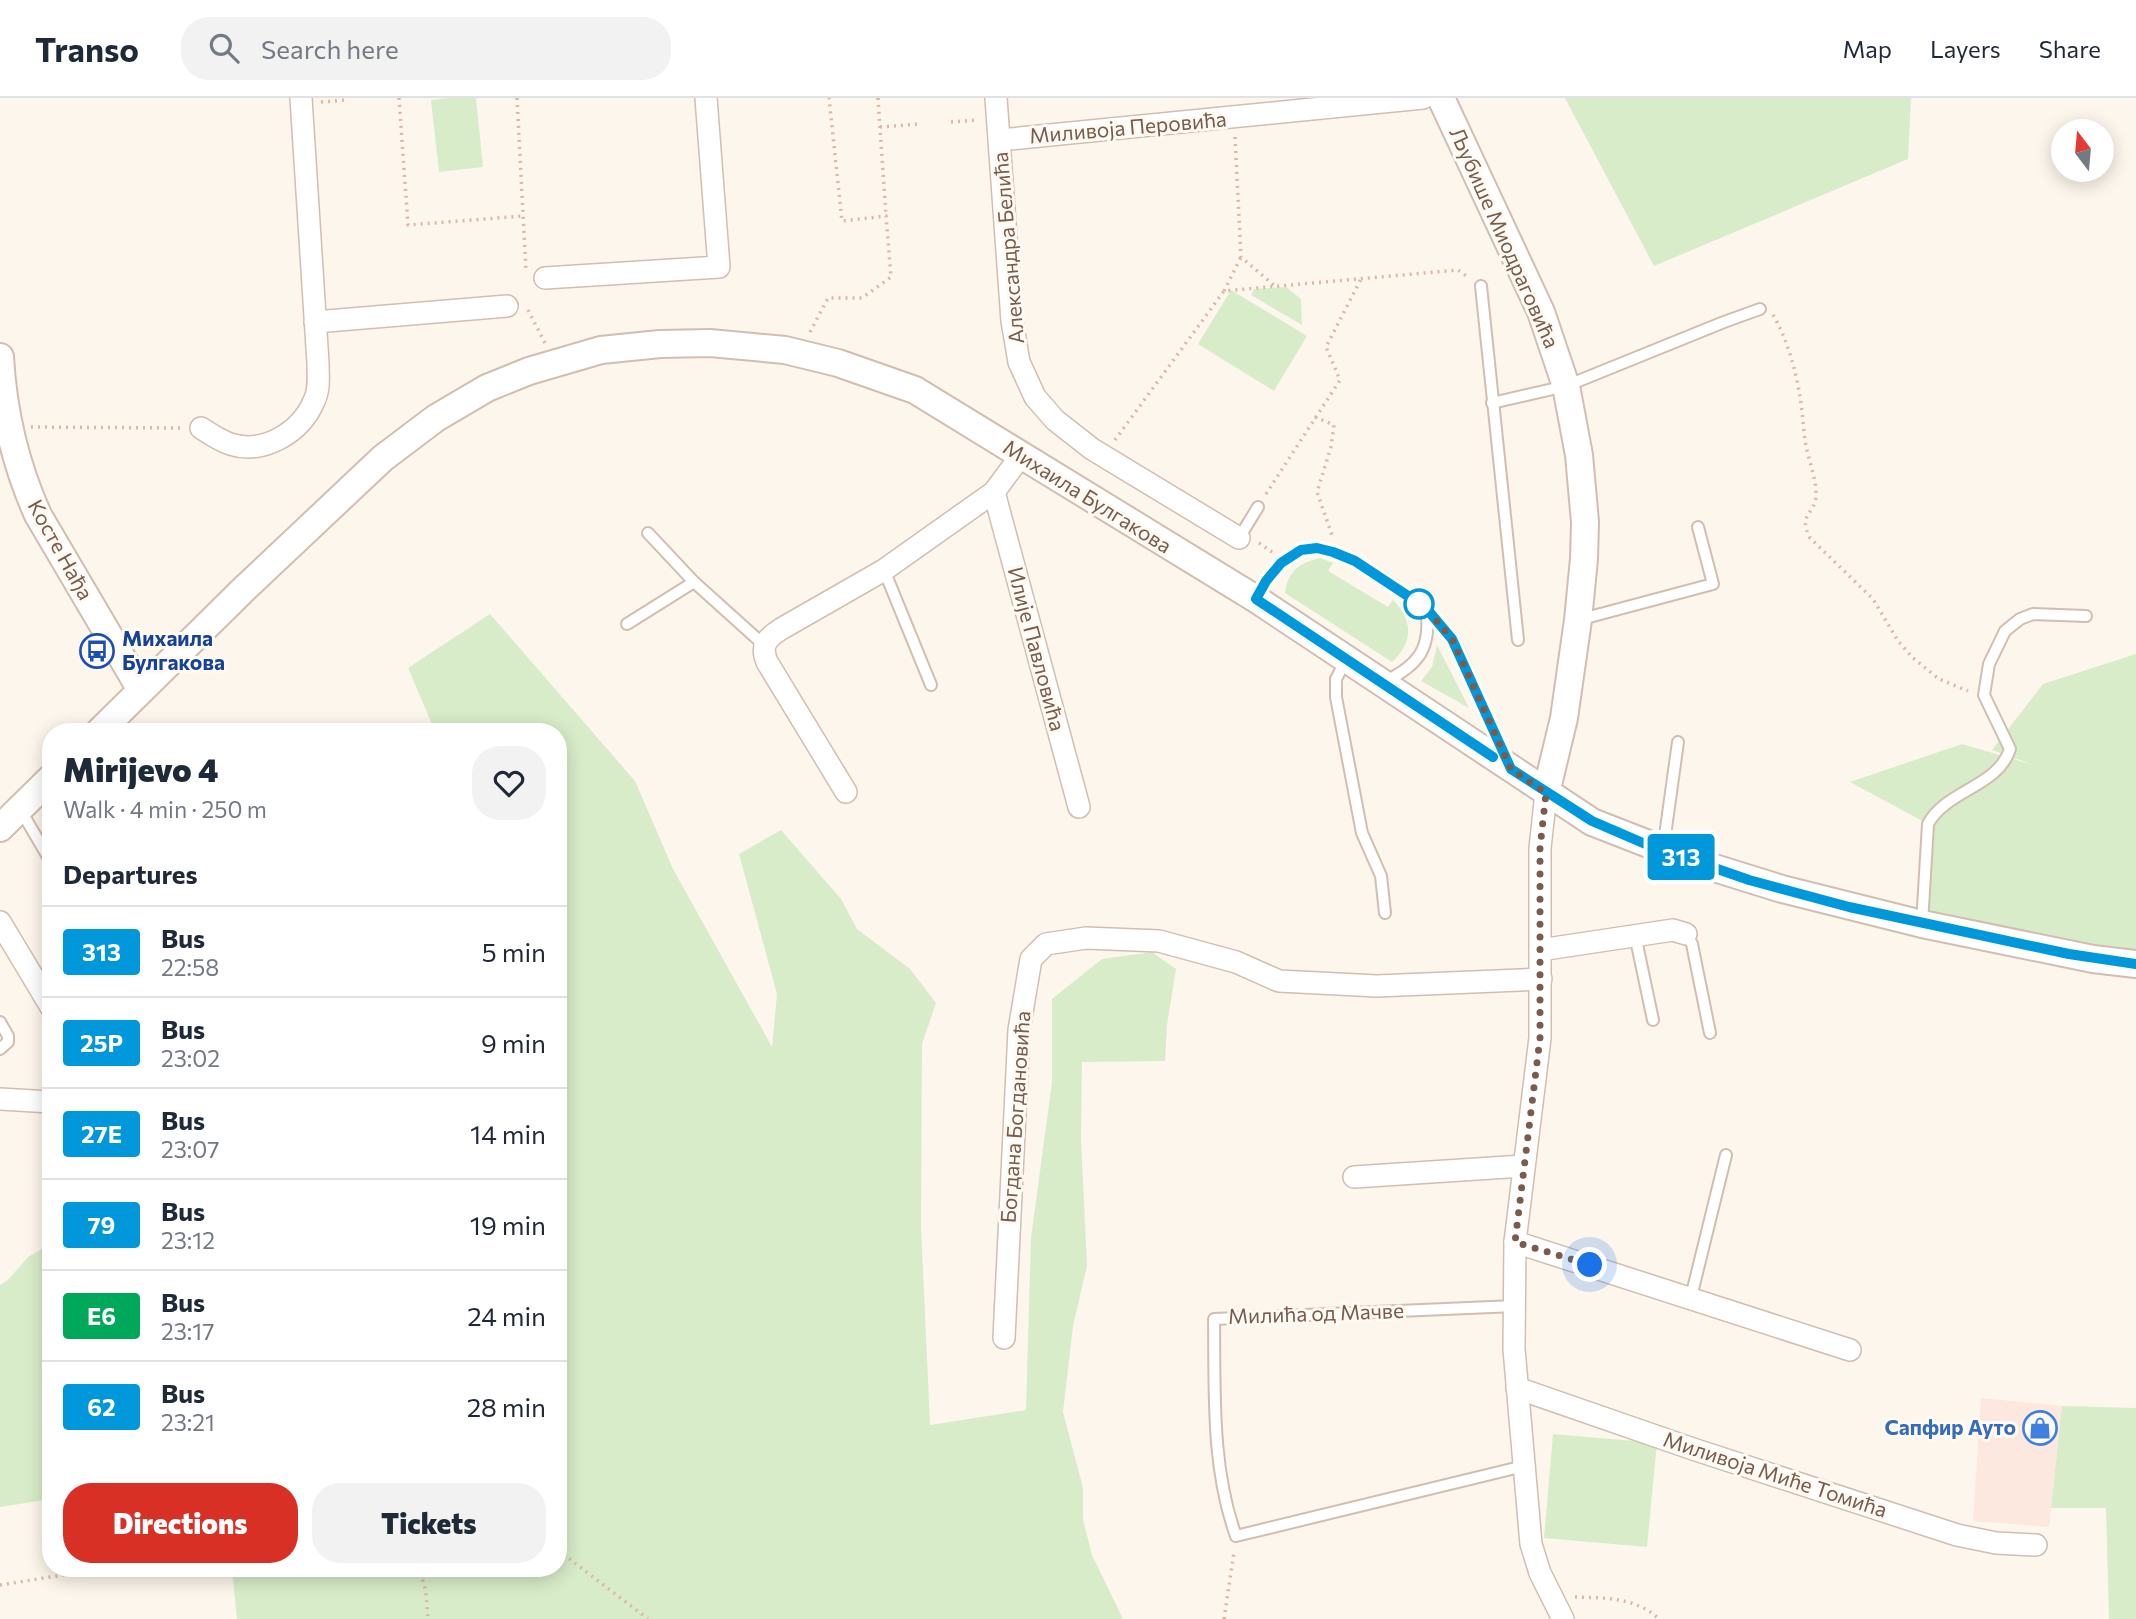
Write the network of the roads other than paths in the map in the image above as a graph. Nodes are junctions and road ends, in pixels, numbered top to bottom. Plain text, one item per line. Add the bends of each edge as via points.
1 (301, 98) edge
2 (706, 98) edge
3 (1423, 98) edge
4 (1441, 98) edge
5 (997, 108) edge
6 (1000, 140) junction
7 (536, 279) road end
8 (1481, 286) dead end
9 (517, 306) road end
10 (1760, 309) road end
11 (315, 322) junction
12 (0, 357) edge
13 (1566, 386) junction
14 (2, 396) edge
15 (1492, 403) junction
16 (201, 428) road end
17 (1020, 457) junction
18 (994, 492) junction
19 (1258, 507) road end
20 (1698, 527) dead end
21 (648, 533) dead end
22 (1239, 538) joint
23 (884, 570) junction
24 (694, 582) junction
25 (1256, 599) junction
26 (1426, 608) junction
27 (2086, 616) dead end
28 (1578, 620) junction
29 (628, 624) dead end
30 (1518, 640) dead end
31 (764, 645) junction
32 (1346, 660) junction
33 (1383, 682) junction
34 (931, 685) dead end
35 (141, 690) junction
36 (108, 723) edge
37 (1678, 743) dead end
38 (1511, 769) junction
39 (42, 787) edge
40 (846, 792) dead end
41 (1546, 793) junction
42 (1079, 807) dead end
43 (20, 809) junction
44 (0, 828) edge
45 (42, 847) edge
46 (1663, 850) junction
47 (1385, 913) dead end
48 (0, 922) edge
49 (1922, 924) junction
50 (1686, 934) joint
51 (1635, 935) junction
52 (1540, 950) junction
53 (2136, 964) edge
54 (1541, 979) junction
55 (42, 992) edge
56 (1653, 1020) dead end
57 (0, 1021) edge
58 (1710, 1033) dead end
59 (0, 1049) edge
60 (0, 1099) edge
61 (42, 1101) edge
62 (1726, 1155) dead end
63 (1522, 1166) junction
64 (1354, 1177) dead end
65 (1515, 1242) junction
66 (1691, 1297) junction
67 (1515, 1306) junction
68 (1004, 1338) dead end
69 (1850, 1350) dead end
70 (1517, 1388) junction
71 (1524, 1466) junction
72 (2036, 1545) dead end
73 (1563, 1619) edge

1 - 11 street
2 - 7 street via 719,267
3 - 6 street, Миливоја Перовића
4 - 13 street, Љубише Миодраговића via 1522,267
5 - 6 street, Александра Белића
6 - 22 street, Александра Белића via 1012,321 1026,380 1044,410 1103,456
8 - 15 lane
9 - 11 street
10 - 13 lane
11 - 16 street via 318,385 299,424 274,442 245,447 229,444
12 - 14 street, Косте Нађа
13 - 15 lane
13 - 28 street, Љубише Миодраговића via 1585,522
14 - 35 street, Косте Нађа via 25,487
15 - 30 lane
17 - 18 street
17 - 25 street, Михаила Булгакова
17 - 35 street, Михаила Булгакова via 915,390 838,363 710,343 601,350 528,371 487,388 436,418 397,447
18 - 23 street
18 - 42 street, Илије Павловића
19 - 22 lane
20 - 28 lane via 1713,584
21 - 24 lane
23 - 31 street via 781,629
23 - 34 lane
24 - 29 lane
24 - 31 lane
25 - 26 lane via 1281,563 1301,550 1317,548 1355,561
25 - 32 street, Михаила Булгакова
26 - 33 lane via 1429,628 1423,651 1408,669
26 - 38 lane via 1452,639
27 - 49 lane via 2033,614 2006,632 1989,664 1984,695 2010,749 2006,762 1935,811 1928,824
28 - 41 street, Љубише Миодраговића via 1564,718
31 - 40 street via 767,662
32 - 33 street, Михаила Булгакова
32 - 47 lane via 1336,680 1336,697 1362,833 1381,876
33 - 38 street, Михаила Булгакова
35 - 36 street, Михаила Булгакова
37 - 46 lane
38 - 41 street, Михаила Булгакова
39 - 43 street
41 - 46 street, Михаила Булгакова via 1592,821
41 - 52 street via 1540,848
43 - 44 street
43 - 45 lane
46 - 49 street, Михаила Булгакова via 1782,889
48 - 55 street
49 - 53 street, Михаила Булгакова
50 - 51 street via 1673,930
50 - 58 lane
51 - 52 street
51 - 56 lane
52 - 54 street
54 - 63 street via 1540,1038
54 - 68 street, Богдана Богдановића via 1377,986 1279,981 1236,962 1159,941 1086,938 1046,944 1031,958 1019,1030
57 - 59 lane via 8,1036
60 - 61 street
62 - 66 lane
63 - 64 street
63 - 65 street
65 - 66 street
65 - 67 street
66 - 69 street
67 - 70 street
67 - 71 lane, Милића од Мачве via 1214,1319 1216,1424 1227,1511 1236,1536
70 - 71 street
70 - 72 street, Миливоја Миће Томића via 1957,1535
71 - 73 street via 1531,1544

